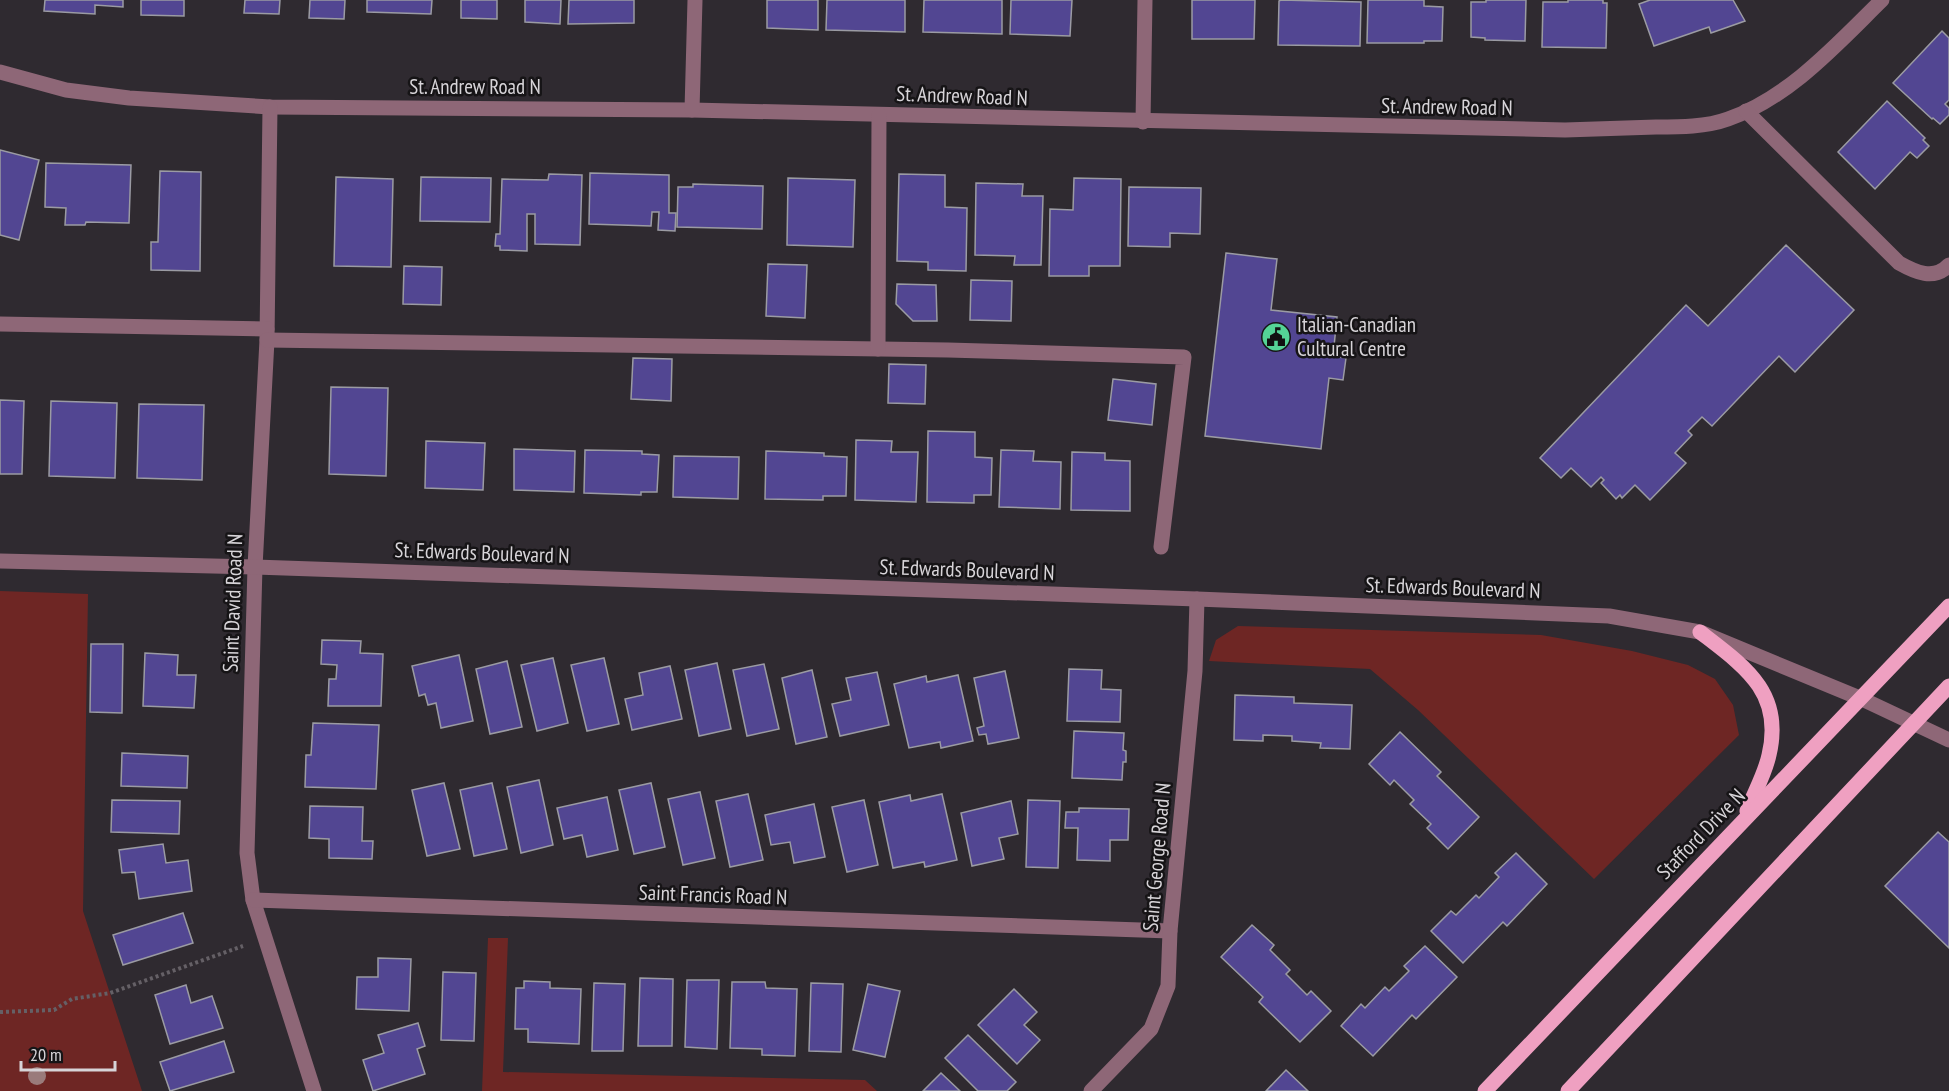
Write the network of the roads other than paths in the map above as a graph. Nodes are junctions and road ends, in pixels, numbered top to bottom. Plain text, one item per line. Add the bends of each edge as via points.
1 (695, 0) edge
2 (1145, 0) edge
3 (1882, 0) edge
4 (0, 72) edge
5 (270, 107) junction
6 (692, 110) junction
7 (1746, 111) junction
8 (879, 115) junction
9 (1143, 122) junction
10 (1949, 265) edge
11 (0, 324) edge
12 (267, 335) junction
13 (878, 349) junction
14 (1161, 547) dead end
15 (0, 561) edge
16 (255, 567) junction
17 (1197, 599) junction
18 (1949, 606) edge
19 (1700, 632) junction
20 (1949, 686) edge
21 (1862, 699) junction
22 (1913, 724) junction
23 (1949, 740) edge
24 (1744, 819) junction
25 (254, 900) junction
26 (1170, 931) junction
27 (314, 1091) edge
28 (1091, 1091) edge
29 (1485, 1091) edge
30 (1568, 1091) edge

1 - 6 street
2 - 9 street
3 - 7 street, St. Andrew Road N via 1795,80
4 - 5 street, St. Andrew Road N via 66,90
5 - 6 street, St. Andrew Road N
5 - 12 street, Saint David Road N
6 - 8 street, St. Andrew Road N
7 - 9 street, St. Andrew Road N via 1727,120 1693,126 1565,130
7 - 10 street via 1899,263 1928,274 1938,273
8 - 9 street, St. Andrew Road N
8 - 13 street
11 - 12 street
12 - 13 street
12 - 16 street, Saint David Road N
13 - 14 street via 1184,357
15 - 16 street, St. Edwards Boulevard N
16 - 17 street, St. Edwards Boulevard N
16 - 25 street, Saint David Road N via 247,854
17 - 19 street, St. Edwards Boulevard N via 1609,616
17 - 26 street, Saint George Road N via 1195,671
18 - 21 main road, Stafford Drive N
19 - 21 street, St. Edwards Boulevard N
19 - 24 main road via 1737,661 1763,690 1773,724 1769,756
20 - 22 main road
21 - 22 street, St. Edwards Boulevard N
21 - 24 main road, Stafford Drive N
22 - 23 street, St. Edwards Boulevard N
22 - 30 main road
24 - 29 main road, Stafford Drive N
25 - 26 street, Saint Francis Road N
25 - 27 street, Saint David Road N
26 - 28 street, Saint George Road N via 1168,986 1151,1029

